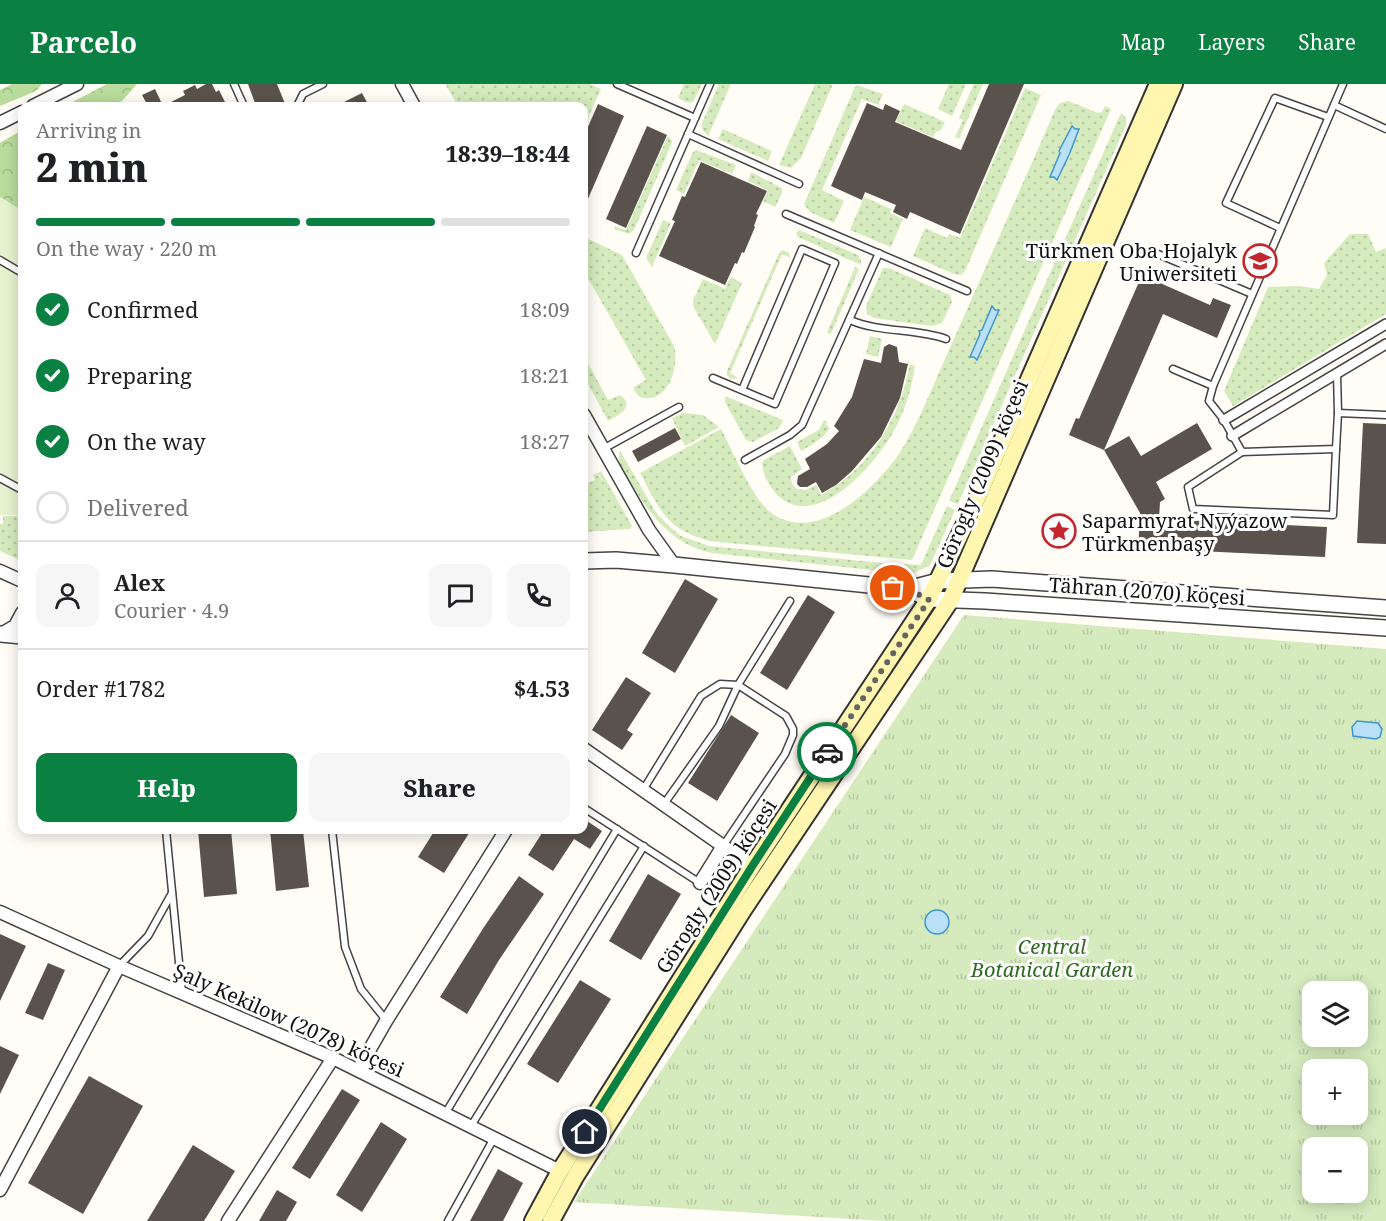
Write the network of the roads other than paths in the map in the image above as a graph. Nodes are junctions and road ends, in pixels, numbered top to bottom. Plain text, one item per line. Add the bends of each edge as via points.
1 (234, 84) edge
2 (323, 84) edge
3 (402, 84) edge
4 (617, 84) edge
5 (710, 84) edge
6 (1158, 84) edge
7 (1174, 84) edge
8 (1342, 84) edge
9 (72, 86) edge
10 (41, 102) edge
11 (242, 102) edge
12 (299, 102) edge
13 (412, 102) edge
14 (1334, 105) junction
15 (18, 114) edge
16 (1328, 117) junction
17 (696, 118) junction
18 (0, 123) edge
19 (1386, 129) edge
20 (688, 134) junction
21 (799, 184) dead end
22 (786, 213) dead end
23 (1280, 228) junction
24 (636, 253) dead end
25 (879, 254) junction
26 (1158, 254) dead end
27 (0, 260) edge
28 (18, 271) edge
29 (967, 291) dead end
30 (1252, 294) junction
31 (849, 320) junction
32 (1386, 324) edge
33 (946, 339) dead end
34 (1386, 345) edge
35 (1173, 369) dead end
36 (1337, 374) junction
37 (713, 378) dead end
38 (1213, 386) junction
39 (742, 390) junction
40 (679, 407) dead end
41 (1338, 412) junction
42 (1386, 415) edge
43 (1224, 420) junction
44 (588, 422) edge
45 (1232, 436) junction
46 (603, 449) junction
47 (1336, 449) junction
48 (1242, 452) junction
49 (745, 460) dead end
50 (0, 478) edge
51 (18, 488) edge
52 (588, 561) edge
53 (674, 565) junction
54 (0, 572) edge
55 (18, 579) edge
56 (938, 581) junction
57 (959, 581) junction
58 (908, 589) junction
59 (929, 600) junction
60 (790, 601) dead end
61 (950, 601) junction
62 (1386, 608) edge
63 (18, 620) edge
64 (1386, 628) edge
65 (0, 634) edge
66 (18, 636) edge
67 (738, 685) junction
68 (588, 753) edge
69 (643, 790) junction
70 (664, 804) junction
71 (588, 811) edge
72 (617, 830) junction
73 (166, 834) edge
74 (332, 834) edge
75 (504, 834) edge
76 (644, 846) junction
77 (723, 846) junction
78 (753, 865) junction
79 (700, 883) joint
80 (172, 892) junction
81 (0, 912) edge
82 (119, 966) junction
83 (182, 993) junction
84 (387, 1021) junction
85 (333, 1058) junction
86 (358, 1070) junction
87 (446, 1114) junction
88 (471, 1126) junction
89 (494, 1138) junction
90 (560, 1171) junction
91 (0, 1190) edge
92 (228, 1221) edge
93 (448, 1221) edge
94 (533, 1221) edge
95 (550, 1221) edge

1 - 11 lane
2 - 12 lane via 303,94
3 - 13 street
4 - 17 lane
5 - 17 lane
6 - 56 main road, Görogly (2009) köçesi
7 - 57 main road, Görogly (2009) köçesi
8 - 14 lane
9 - 10 street
14 - 16 lane
14 - 19 lane
15 - 18 street
16 - 23 lane
16 - 23 lane via 1275,98 1226,202
17 - 20 lane
20 - 21 lane
20 - 24 lane
22 - 25 lane
23 - 30 lane
25 - 29 lane
25 - 31 lane
26 - 30 lane
27 - 28 lane
30 - 38 lane
31 - 33 lane
31 - 49 lane via 802,425
32 - 43 street
34 - 36 street
35 - 38 lane
36 - 41 lane
36 - 45 street
37 - 39 lane
38 - 43 lane via 1209,401
39 - 39 lane via 775,404 835,263 802,249
40 - 46 lane
41 - 42 lane
41 - 47 lane
43 - 45 lane
44 - 46 street
45 - 48 lane
46 - 53 street via 649,530
47 - 48 lane
47 - 48 lane via 1333,515 1193,509 1188,487
50 - 51 lane
52 - 53 street, Tähran (2070) köçesi
53 - 58 street, Tähran (2070) köçesi
54 - 55 street
56 - 57 street, Tähran (2070) köçesi
56 - 58 street, Tähran (2070) köçesi
56 - 59 main road, Görogly (2009) köçesi
57 - 61 main road, Görogly (2009) köçesi
57 - 62 street, Tähran (2070) köçesi via 1008,580
58 - 59 street, Tähran (2070) köçesi
59 - 61 street, Tähran (2070) köçesi
59 - 78 main road, Görogly (2009) köçesi
60 - 67 lane
61 - 64 street, Tähran (2070) köçesi
61 - 95 main road, Görogly (2009) köçesi via 743,909
63 - 65 street
65 - 66 street
67 - 69 lane via 720,684 701,696
67 - 70 lane via 719,726
67 - 77 lane via 786,716 793,735
68 - 69 street
69 - 70 street
70 - 77 street
71 - 72 lane
72 - 76 lane
72 - 87 lane
73 - 80 lane
74 - 84 lane via 345,947 361,990
75 - 84 street
76 - 79 lane
76 - 88 lane
77 - 78 street
77 - 79 street
78 - 90 main road, Görogly (2009) köçesi
80 - 82 lane via 148,936
80 - 83 lane
81 - 82 street, Şaly Kekilow (2078) köçesi
82 - 83 street, Şaly Kekilow (2078) köçesi
82 - 91 street
83 - 85 street, Şaly Kekilow (2078) köçesi
84 - 86 street
85 - 86 street, Şaly Kekilow (2078) köçesi
85 - 92 street
86 - 87 street, Şaly Kekilow (2078) köçesi
87 - 88 street, Şaly Kekilow (2078) köçesi
88 - 89 street, Şaly Kekilow (2078) köçesi
89 - 90 street, Şaly Kekilow (2078) köçesi
89 - 93 lane
90 - 94 main road, Görogly (2009) köçesi

